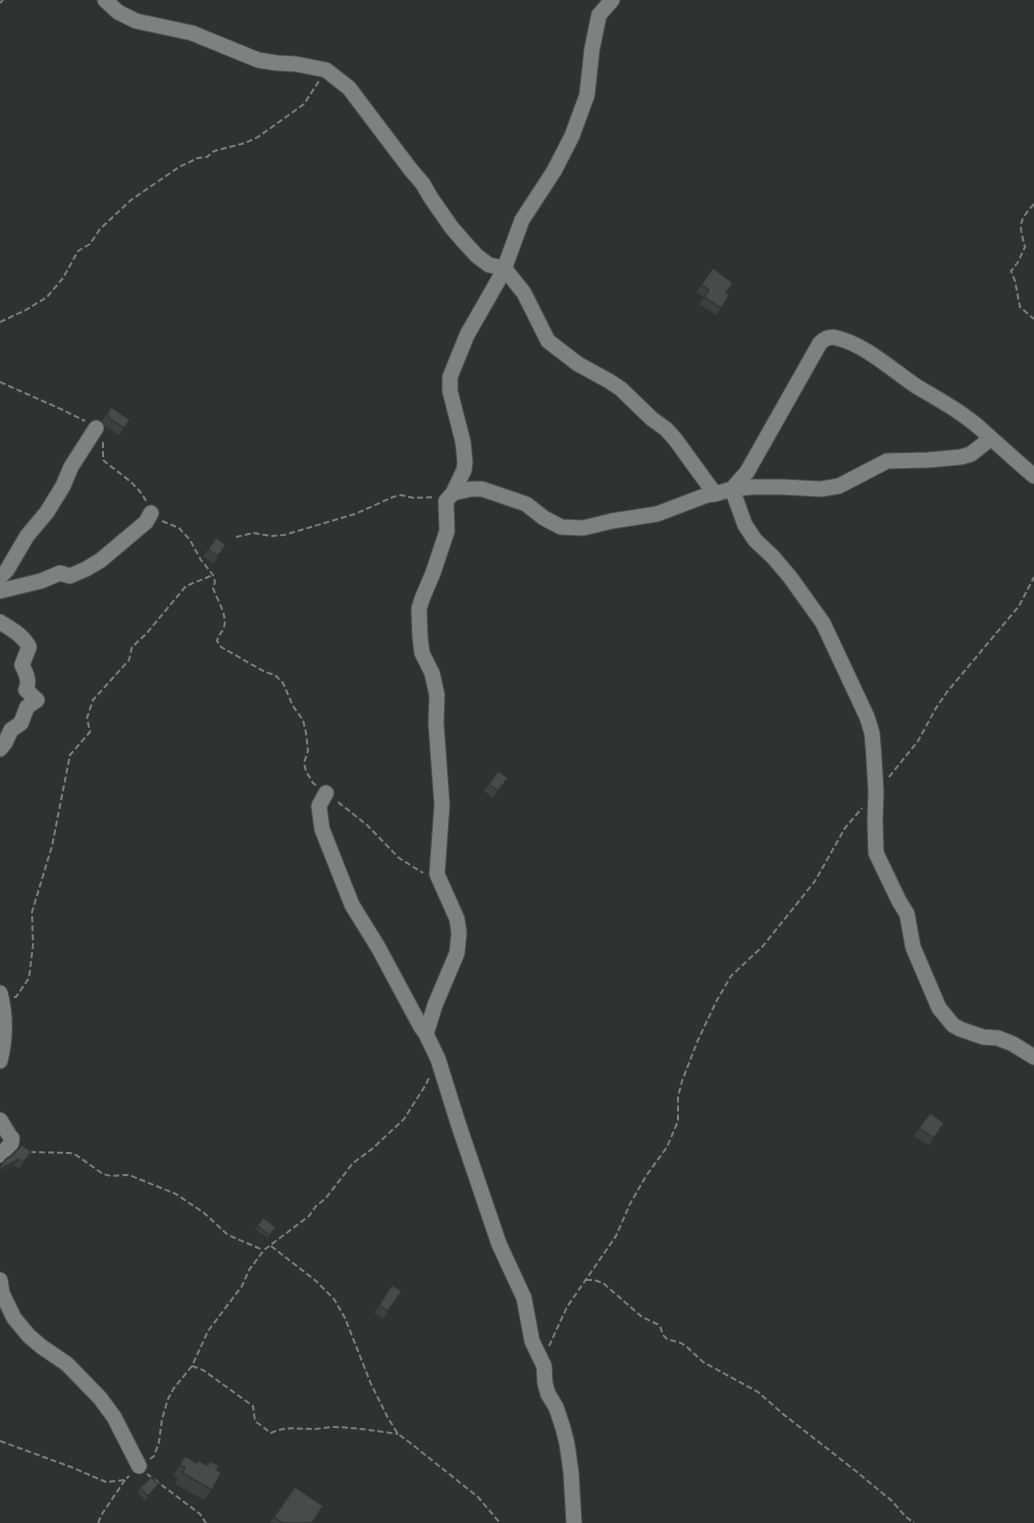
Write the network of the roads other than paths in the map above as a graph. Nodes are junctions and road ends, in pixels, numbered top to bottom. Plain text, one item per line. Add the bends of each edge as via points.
1 (105, 0) edge
2 (612, 0) edge
3 (504, 268) junction
4 (96, 428) road end
5 (990, 439) junction
6 (1034, 476) edge
7 (732, 489) junction
8 (714, 494) junction
9 (450, 497) junction
10 (151, 513) road end
11 (0, 577) edge
12 (0, 591) edge
13 (0, 622) edge
14 (0, 749) edge
15 (326, 793) road end
16 (4, 994) edge
17 (426, 1034) junction
18 (1034, 1057) edge
19 (0, 1060) edge
20 (0, 1120) edge
21 (6, 1149) edge
22 (0, 1280) edge
23 (138, 1465) road end
24 (574, 1523) edge

1 - 3 street via 136,21 192,33 258,60 326,70 349,88 465,243 489,266
2 - 3 street via 599,15 581,114 554,171 522,220
3 - 8 street via 524,293 548,341 621,389 666,429
3 - 9 street via 467,335 450,376 465,462
4 - 11 street via 47,512
5 - 6 street
5 - 7 street via 961,457 887,461 838,486
5 - 7 street via 872,354 828,337 820,343 747,472
7 - 8 street
7 - 18 street via 750,533 790,577 823,623 872,733 876,853 907,914 913,947 939,1008 960,1029 998,1038
8 - 9 street via 657,514 583,528 561,527 526,504 482,489
9 - 17 street via 447,531 419,609 422,653 437,695 442,805 437,874 457,919 459,933 457,953
10 - 12 street via 146,522 86,569
13 - 14 street via 26,640 29,647 22,665 27,676 26,690 38,700 27,707 21,723 11,730
15 - 17 street via 319,806 322,829 352,905
16 - 19 street via 5,1028
17 - 24 street via 438,1059 499,1244 524,1298 532,1341 544,1366 548,1394 567,1444
20 - 21 street via 12,1138
22 - 23 street via 14,1318 100,1398

